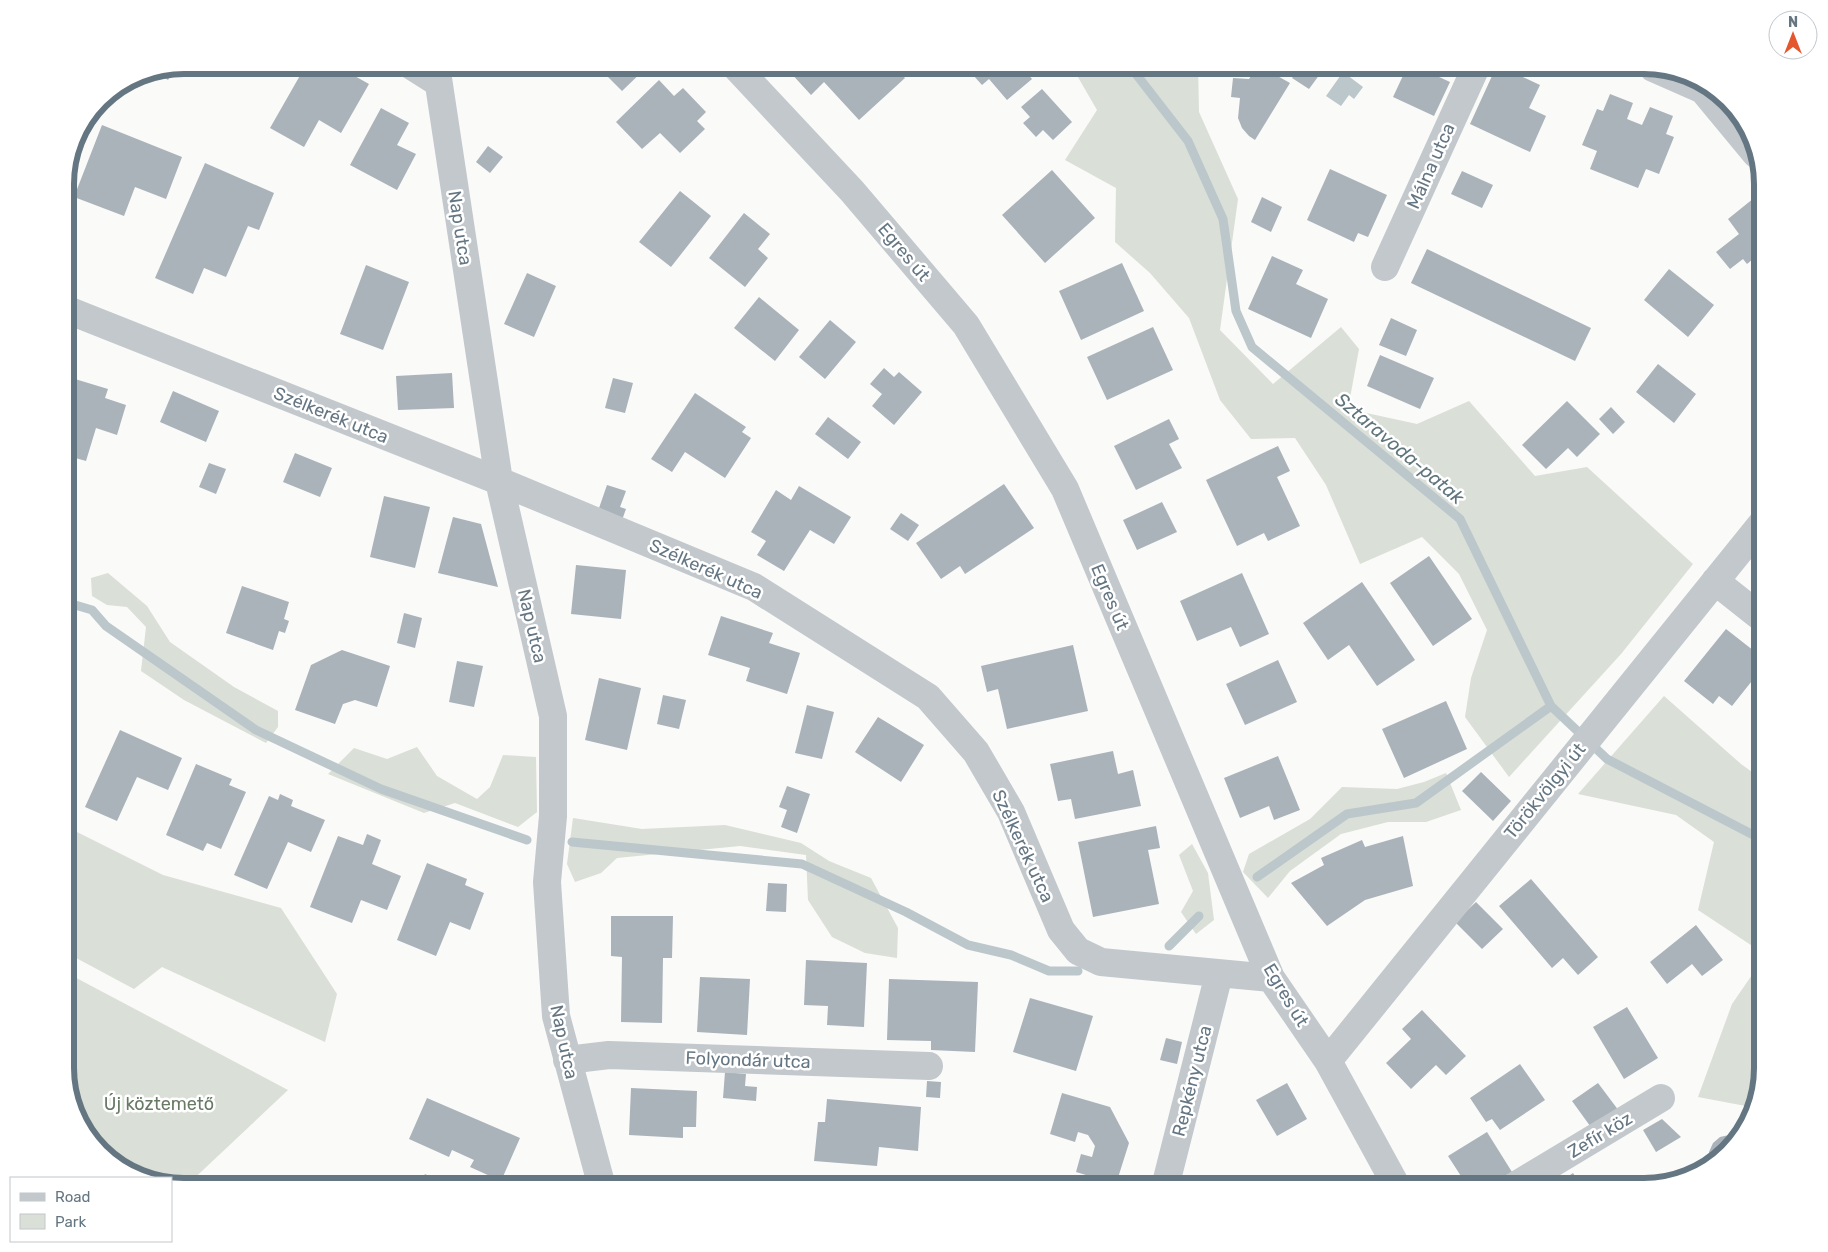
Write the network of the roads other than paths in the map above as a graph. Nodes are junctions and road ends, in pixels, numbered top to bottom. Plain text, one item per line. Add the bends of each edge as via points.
1 (436, 74) edge
2 (742, 74) edge
3 (1473, 74) edge
4 (1704, 92) edge
5 (1745, 141) edge
6 (1385, 267) dead end
7 (74, 313) edge
8 (498, 481) junction
9 (1754, 533) edge
10 (1715, 582) junction
11 (1754, 612) edge
12 (1219, 974) junction
13 (1271, 978) junction
14 (567, 1060) junction
15 (1328, 1061) junction
16 (929, 1066) dead end
17 (1661, 1098) dead end
18 (600, 1178) edge
19 (1167, 1178) edge
20 (1392, 1178) edge
21 (1528, 1178) edge

1 - 8 street, Nap utca
2 - 13 street, Egres út via 852,191 966,325 1064,490
3 - 6 street, Málna utca
4 - 5 street
7 - 8 street, Szélkerék utca
8 - 12 street, Szélkerék utca via 754,587 928,697 976,752 1011,812 1061,930 1078,951 1100,962
8 - 14 street, Nap utca via 552,716 553,816 547,882 556,1016
9 - 10 street, Törökvölgyi út
10 - 11 street
10 - 15 street, Törökvölgyi út
12 - 13 street, Szélkerék utca
12 - 19 street, Repkény utca
13 - 15 street, Egres út
14 - 16 street, Folyondár utca via 609,1054
14 - 18 street, Nap utca
15 - 20 street, Egres út
17 - 21 street, Zefír köz

